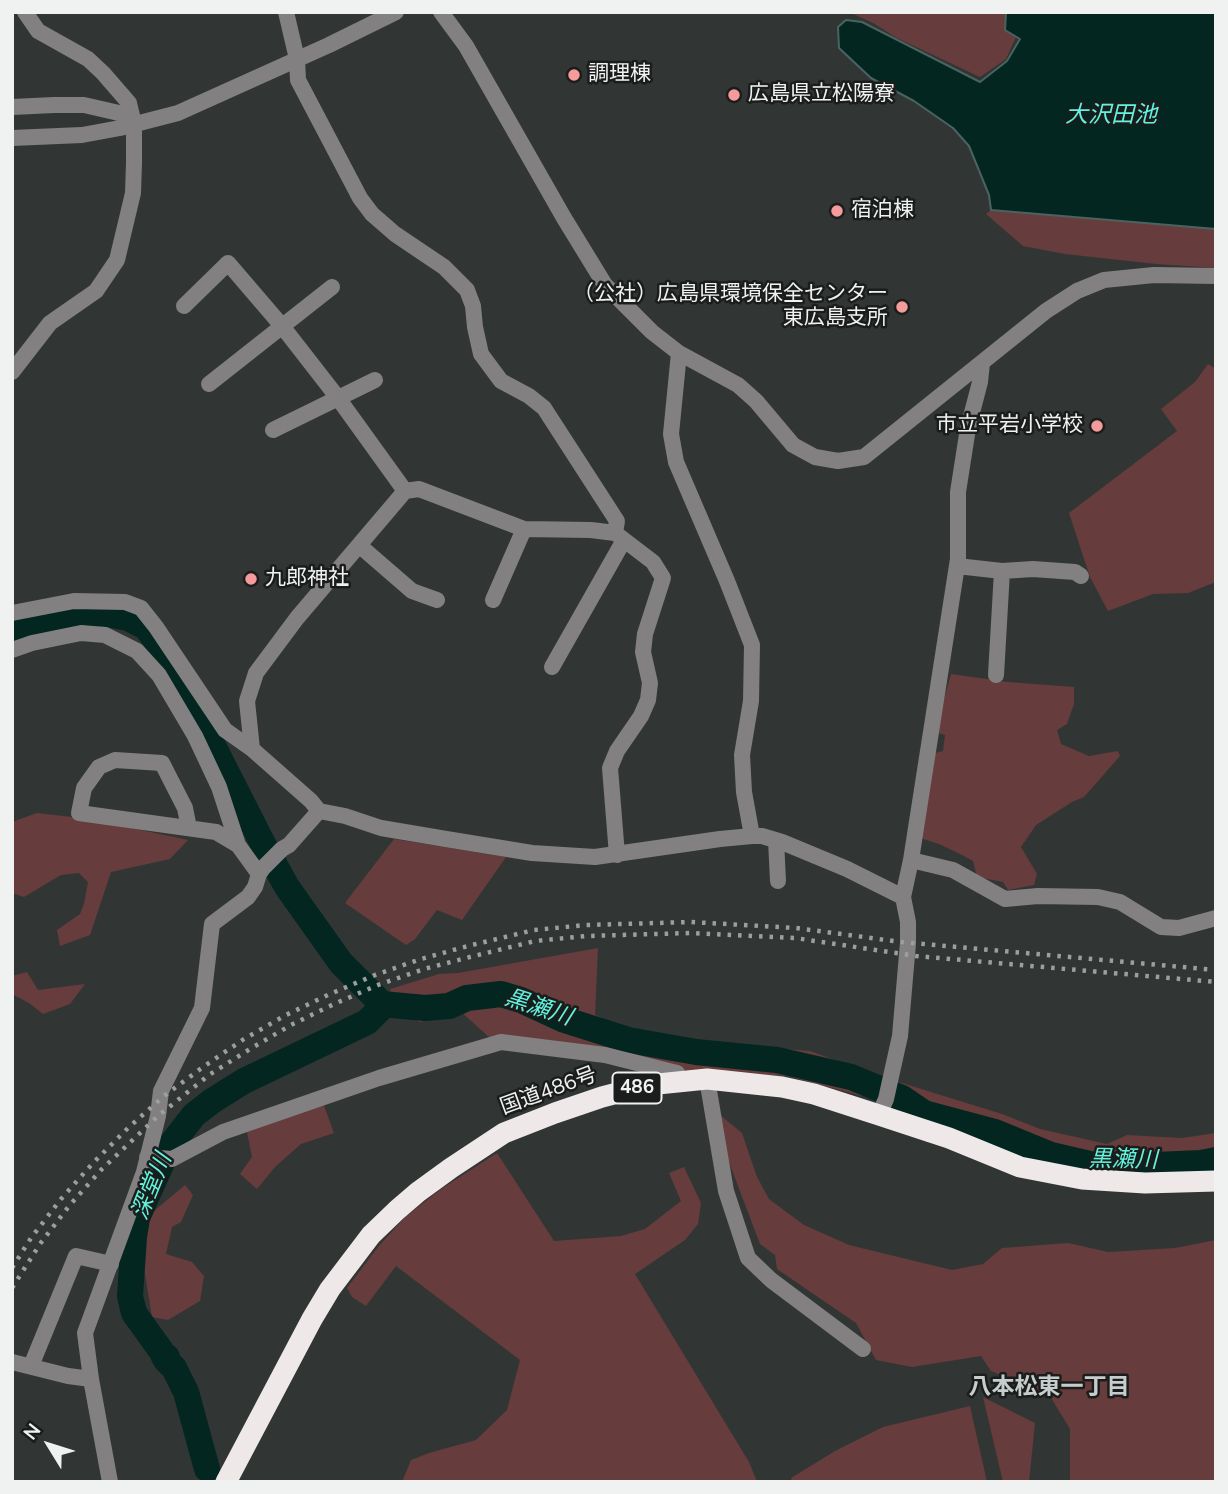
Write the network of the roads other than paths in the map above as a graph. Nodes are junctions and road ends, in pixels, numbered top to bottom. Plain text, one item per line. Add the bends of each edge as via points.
1 (25, 12) edge
2 (286, 12) edge
3 (396, 12) edge
4 (441, 12) edge
5 (298, 59) junction
6 (12, 107) edge
7 (133, 120) junction
8 (12, 138) edge
9 (1216, 276) edge
10 (332, 287) dead end
11 (184, 306) dead end
12 (282, 326) junction
13 (679, 353) junction
14 (982, 363) junction
15 (12, 372) edge
16 (375, 380) dead end
17 (209, 384) dead end
18 (338, 398) junction
19 (273, 430) dead end
20 (405, 491) junction
21 (524, 529) junction
22 (620, 536) junction
23 (360, 546) junction
24 (957, 566) junction
25 (1002, 571) junction
26 (1081, 576) dead end
27 (437, 600) dead end
28 (493, 600) dead end
29 (12, 613) edge
30 (12, 650) edge
31 (552, 667) dead end
32 (996, 674) dead end
33 (252, 749) junction
34 (319, 811) junction
35 (189, 828) junction
36 (752, 836) junction
37 (776, 840) junction
38 (238, 845) junction
39 (617, 855) junction
40 (911, 860) junction
41 (261, 871) junction
42 (778, 881) dead end
43 (903, 897) junction
44 (1216, 918) edge
45 (707, 1079) junction
46 (680, 1081) junction
47 (882, 1107) junction
48 (159, 1158) junction
49 (1216, 1181) edge
50 (111, 1264) junction
51 (863, 1349) dead end
52 (12, 1362) edge
53 (31, 1366) junction
54 (91, 1379) junction
55 (110, 1482) edge
56 (226, 1482) edge

1 - 7 street via 38,31 103,72 129,103
2 - 5 street
3 - 5 street
4 - 13 street via 466,46 605,285
5 - 7 street via 178,113
5 - 22 street via 298,80 360,198 395,234 444,267 467,290 481,354 501,381 544,408 617,521
6 - 7 street via 84,105
7 - 8 street via 82,135
7 - 15 street via 133,193 117,260 96,290 50,323
9 - 14 street via 1104,280 1046,311
10 - 12 street
11 - 12 street via 228,263
12 - 17 street
12 - 18 street
13 - 14 street via 738,385 793,445 815,457 838,461 864,457
13 - 36 street via 671,434 676,462 752,645 751,701 742,755
14 - 24 street via 958,492
16 - 18 street
18 - 19 street
18 - 20 street
20 - 21 street via 419,489
20 - 23 street
21 - 22 street via 592,530
21 - 28 street
22 - 31 street
22 - 39 street via 653,562 663,578 645,634 648,700 610,768
23 - 27 street via 412,591
23 - 33 street via 256,673 247,701
24 - 25 street
24 - 40 street
25 - 26 street via 1033,569
25 - 32 street
29 - 33 street via 74,601 125,602 141,608 225,730
30 - 38 street via 81,633 105,635 137,651 159,675 195,736 219,787
33 - 34 street
34 - 39 street via 381,828 520,851
34 - 41 street
35 - 35 street via 79,813 84,788 99,767 115,760 162,763 185,808
35 - 38 street via 216,832
36 - 37 street
36 - 39 street
37 - 42 street
37 - 43 street
38 - 41 street
40 - 43 street
40 - 44 street via 953,870 1005,899 1098,897 1120,902 1161,927 1179,928
41 - 48 street via 248,897 212,924 202,1008 161,1091
43 - 47 street via 908,943 900,1036
45 - 46 highway, 国道486号 / 486
45 - 47 highway, 国道486号 / 486 via 782,1087
45 - 51 street via 726,1191 748,1258
46 - 48 street via 677,1073 605,1055 501,1042 379,1078
46 - 56 highway, 国道486号 / 486 via 602,1097 504,1133 397,1210 371,1235 330,1289
47 - 49 highway, 国道486号 / 486 via 1020,1167 1082,1179
48 - 50 street via 144,1172
50 - 53 street via 75,1256
50 - 54 street via 85,1333
52 - 53 street
53 - 54 street
54 - 55 street

